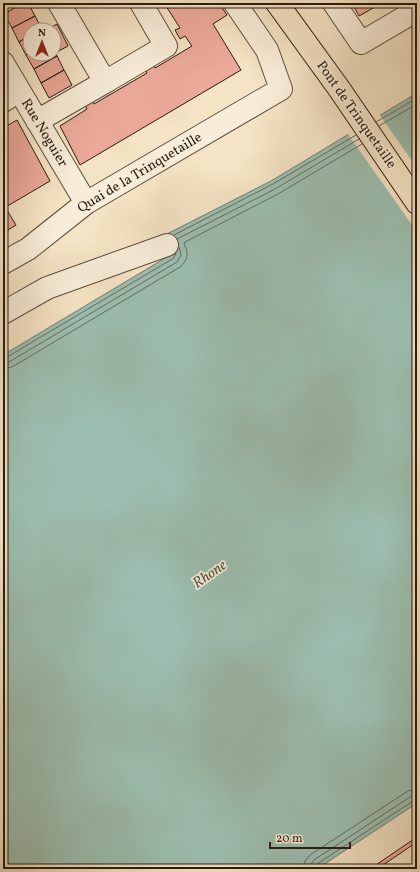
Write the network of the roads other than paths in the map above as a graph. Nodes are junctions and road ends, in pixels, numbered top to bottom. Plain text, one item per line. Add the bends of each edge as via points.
1 (59, 3) edge
2 (141, 3) edge
3 (235, 3) edge
4 (277, 3) edge
5 (334, 3) edge
6 (417, 10) edge
7 (3, 63) edge
8 (105, 82) junction
9 (11, 96) edge
10 (36, 121) junction
11 (86, 203) junction
12 (417, 203) edge
13 (167, 245) dead end
14 (3, 263) edge
15 (3, 313) edge

1 - 8 street
2 - 8 street via 166,46
3 - 11 street, Quai de la Trinquetaille via 266,50 281,89
4 - 12 main road, Pont de Trinquetaille
5 - 6 street via 361,43
7 - 9 street, Rue Noguier
8 - 10 street
9 - 10 street, Rue Noguier
10 - 11 street, Rue Noguier
11 - 14 street, Quai de la Trinquetaille via 28,249
13 - 15 street via 47,288

